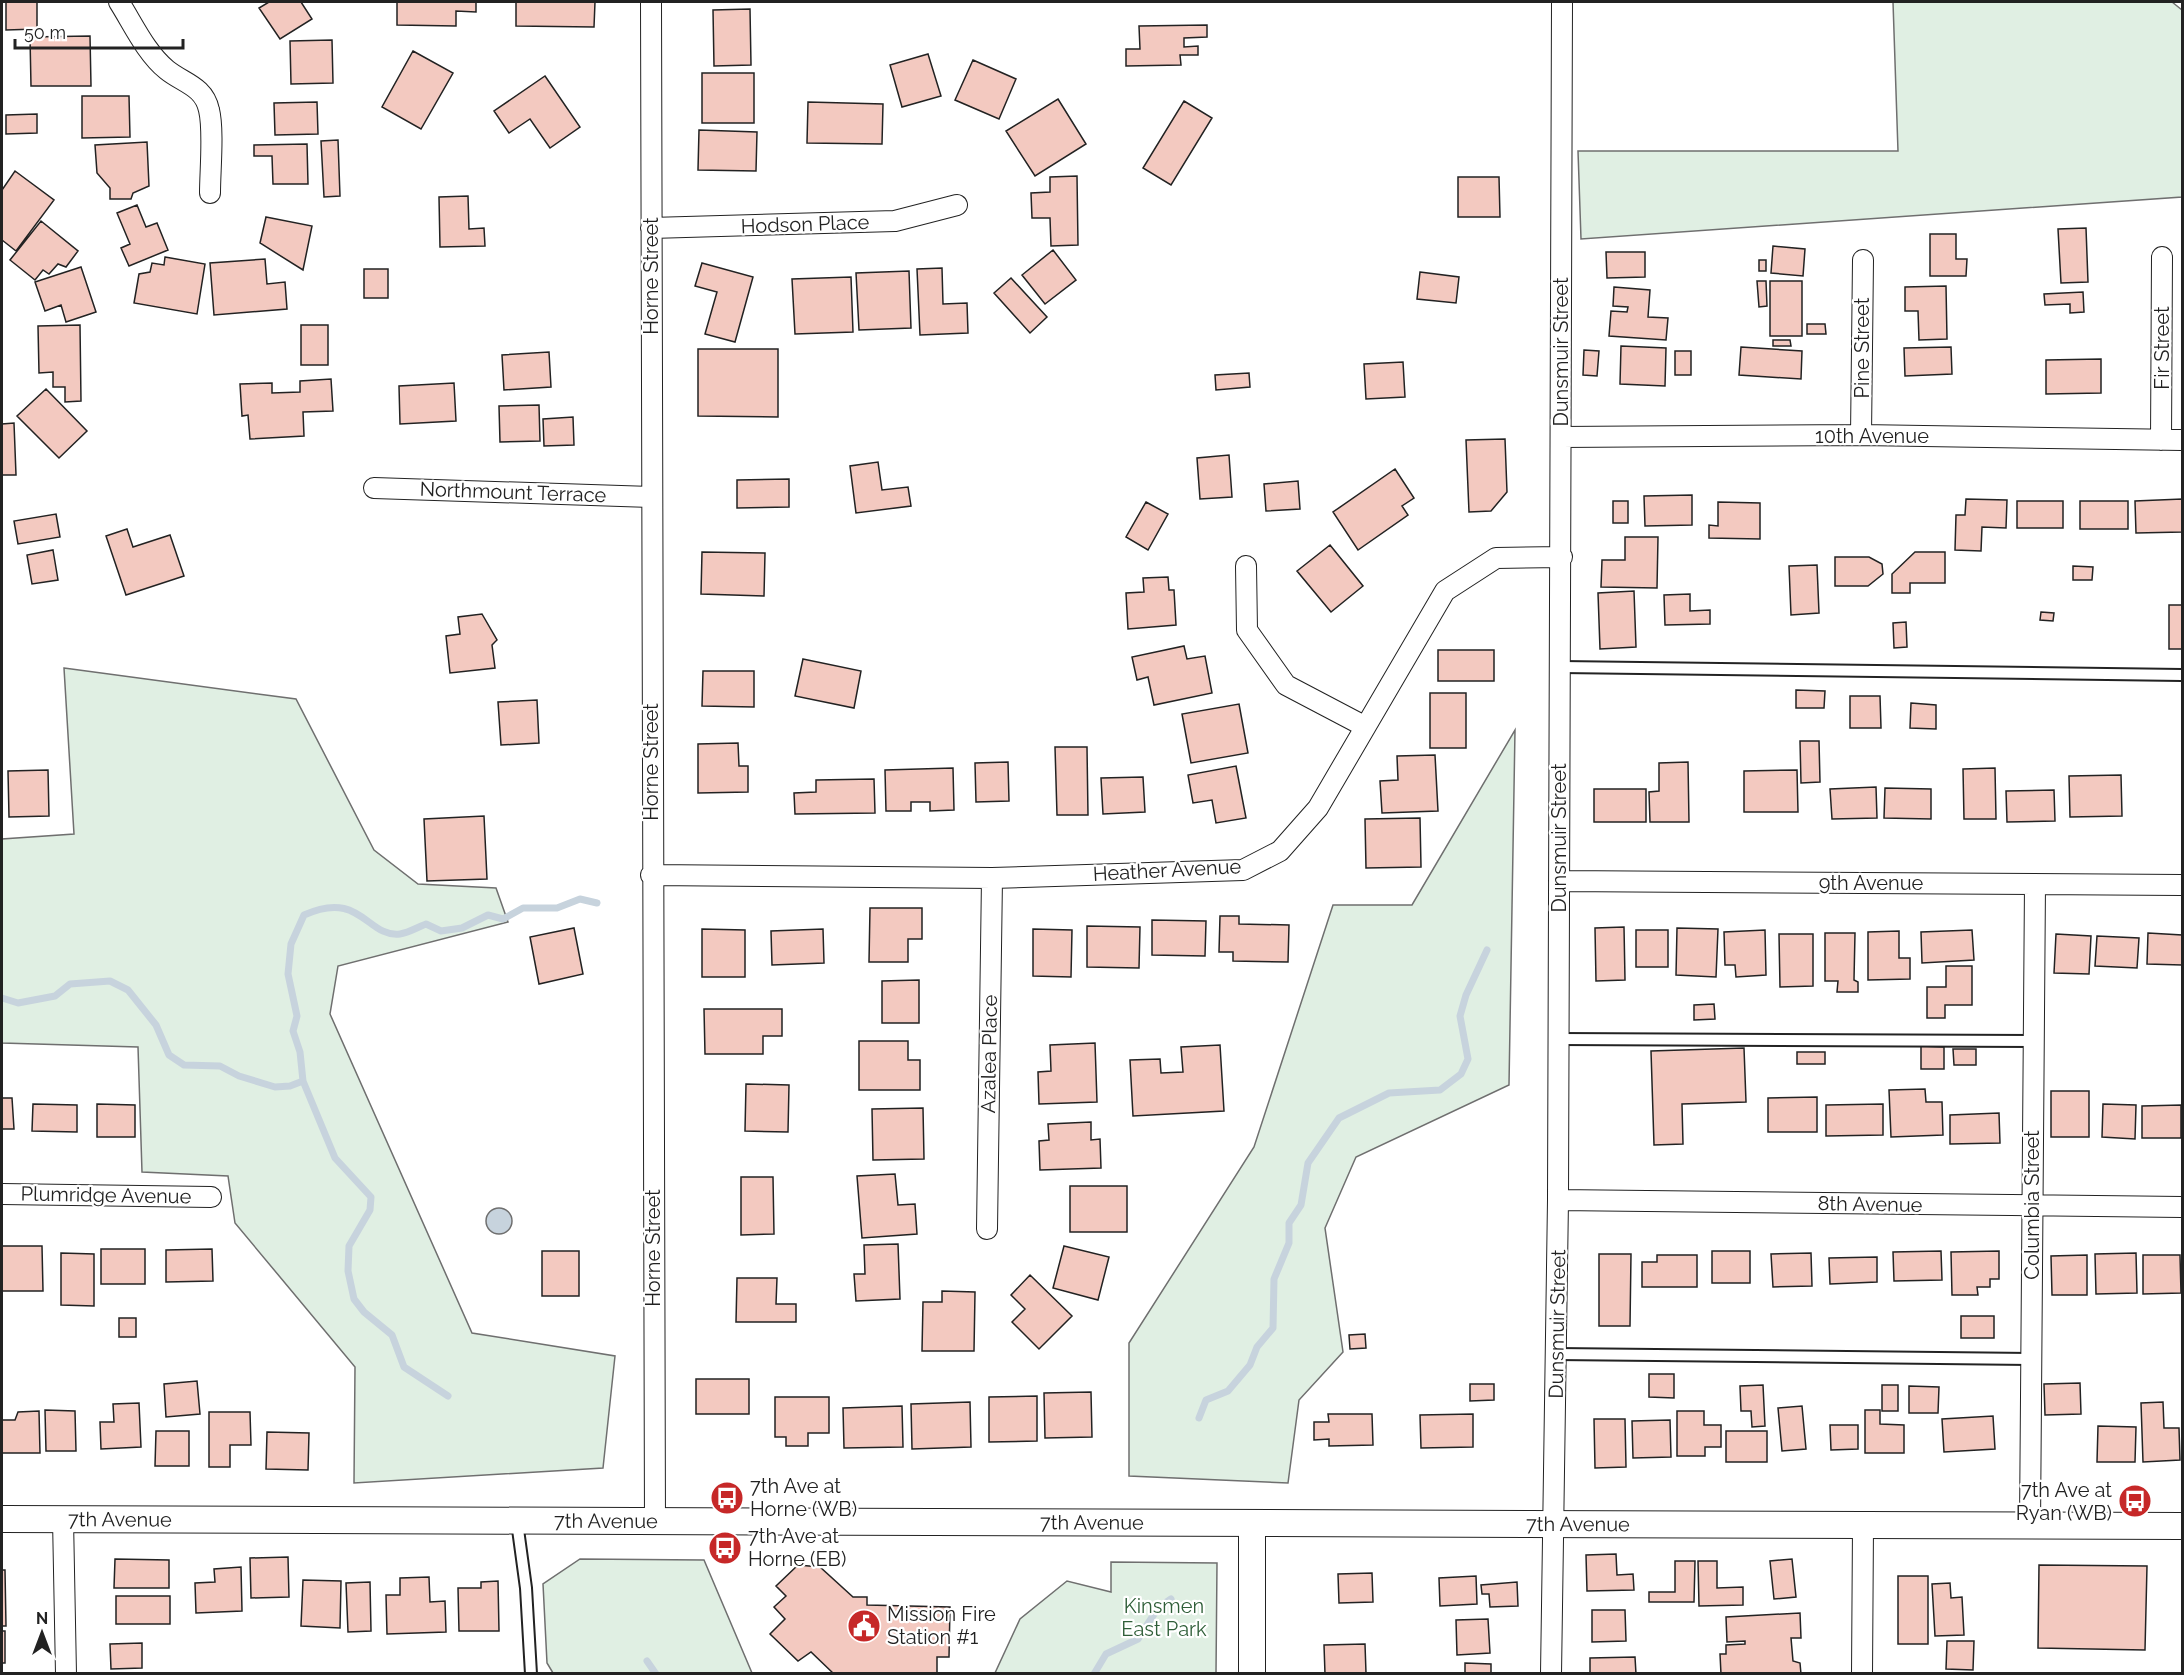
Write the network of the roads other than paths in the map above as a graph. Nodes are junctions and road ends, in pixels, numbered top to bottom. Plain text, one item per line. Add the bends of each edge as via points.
1 (119, 2) edge
2 (651, 2) edge
3 (1562, 2) edge
4 (210, 194) dead end
5 (957, 205) dead end
6 (651, 228) junction
7 (2162, 256) dead end
8 (1863, 260) dead end
9 (1861, 435) junction
10 (1561, 437) junction
11 (2162, 440) junction
12 (2182, 440) edge
13 (374, 488) dead end
14 (651, 497) junction
15 (1562, 557) junction
16 (1246, 566) dead end
17 (1561, 666) junction
18 (2182, 675) edge
19 (1364, 726) junction
20 (651, 875) junction
21 (992, 878) junction
22 (1559, 881) junction
23 (2035, 884) junction
24 (2182, 885) edge
25 (1558, 1039) junction
26 (2034, 1041) junction
27 (2, 1194) edge
28 (211, 1197) dead end
29 (1558, 1200) junction
30 (2032, 1206) junction
31 (2182, 1207) edge
32 (987, 1229) dead end
33 (1556, 1354) junction
34 (2031, 1359) junction
35 (2, 1519) edge
36 (63, 1519) junction
37 (517, 1522) junction
38 (655, 1523) junction
39 (1252, 1523) junction
40 (1554, 1526) junction
41 (1863, 1526) junction
42 (2030, 1526) junction
43 (2182, 1526) edge
44 (66, 1674) edge
45 (531, 1674) edge
46 (1252, 1674) edge
47 (1551, 1674) edge
48 (1862, 1674) edge

1 - 4 street via 155,59 192,84 210,110
2 - 6 street, Horne Street
3 - 10 street, Dunsmuir Street
5 - 6 street, Hodson Place via 895,221
6 - 14 street, Horne Street
7 - 11 street, Fir Street
8 - 9 street, Pine Street
9 - 10 street, 10th Avenue
9 - 11 street, 10th Avenue
10 - 15 street, Dunsmuir Street
11 - 12 street, 10th Avenue
13 - 14 street, Northmount Terrace
14 - 20 street, Horne Street
15 - 17 street, Dunsmuir Street
15 - 19 street, Heather Avenue via 1496,558 1445,591
16 - 19 street via 1247,630 1280,676 1287,685
17 - 18 lane
17 - 22 street, Dunsmuir Street
19 - 21 street, Heather Avenue via 1318,808 1280,851 1243,870
20 - 21 street, Heather Avenue
20 - 38 street, Horne Street
21 - 32 street, Azalea Place
22 - 23 street, 9th Avenue
22 - 25 street, Dunsmuir Street
23 - 24 street, 9th Avenue
23 - 26 street, Columbia Street
25 - 26 lane
25 - 29 street, Dunsmuir Street
26 - 30 street, Columbia Street
27 - 28 street, Plumridge Avenue
29 - 30 street, 8th Avenue
29 - 33 street, Dunsmuir Street
30 - 31 street, 8th Avenue
30 - 34 street, Columbia Street
33 - 34 lane
33 - 40 street, Dunsmuir Street
34 - 42 street, Columbia Street
35 - 36 street, 7th Avenue
36 - 37 street, 7th Avenue
36 - 44 street
37 - 38 street, 7th Avenue
37 - 45 lane
38 - 39 street, 7th Avenue
39 - 40 street, 7th Avenue
39 - 46 street
40 - 41 street, 7th Avenue
40 - 47 street, Dunsmuir Street
41 - 42 street, 7th Avenue
41 - 48 street
42 - 43 street, 7th Avenue

